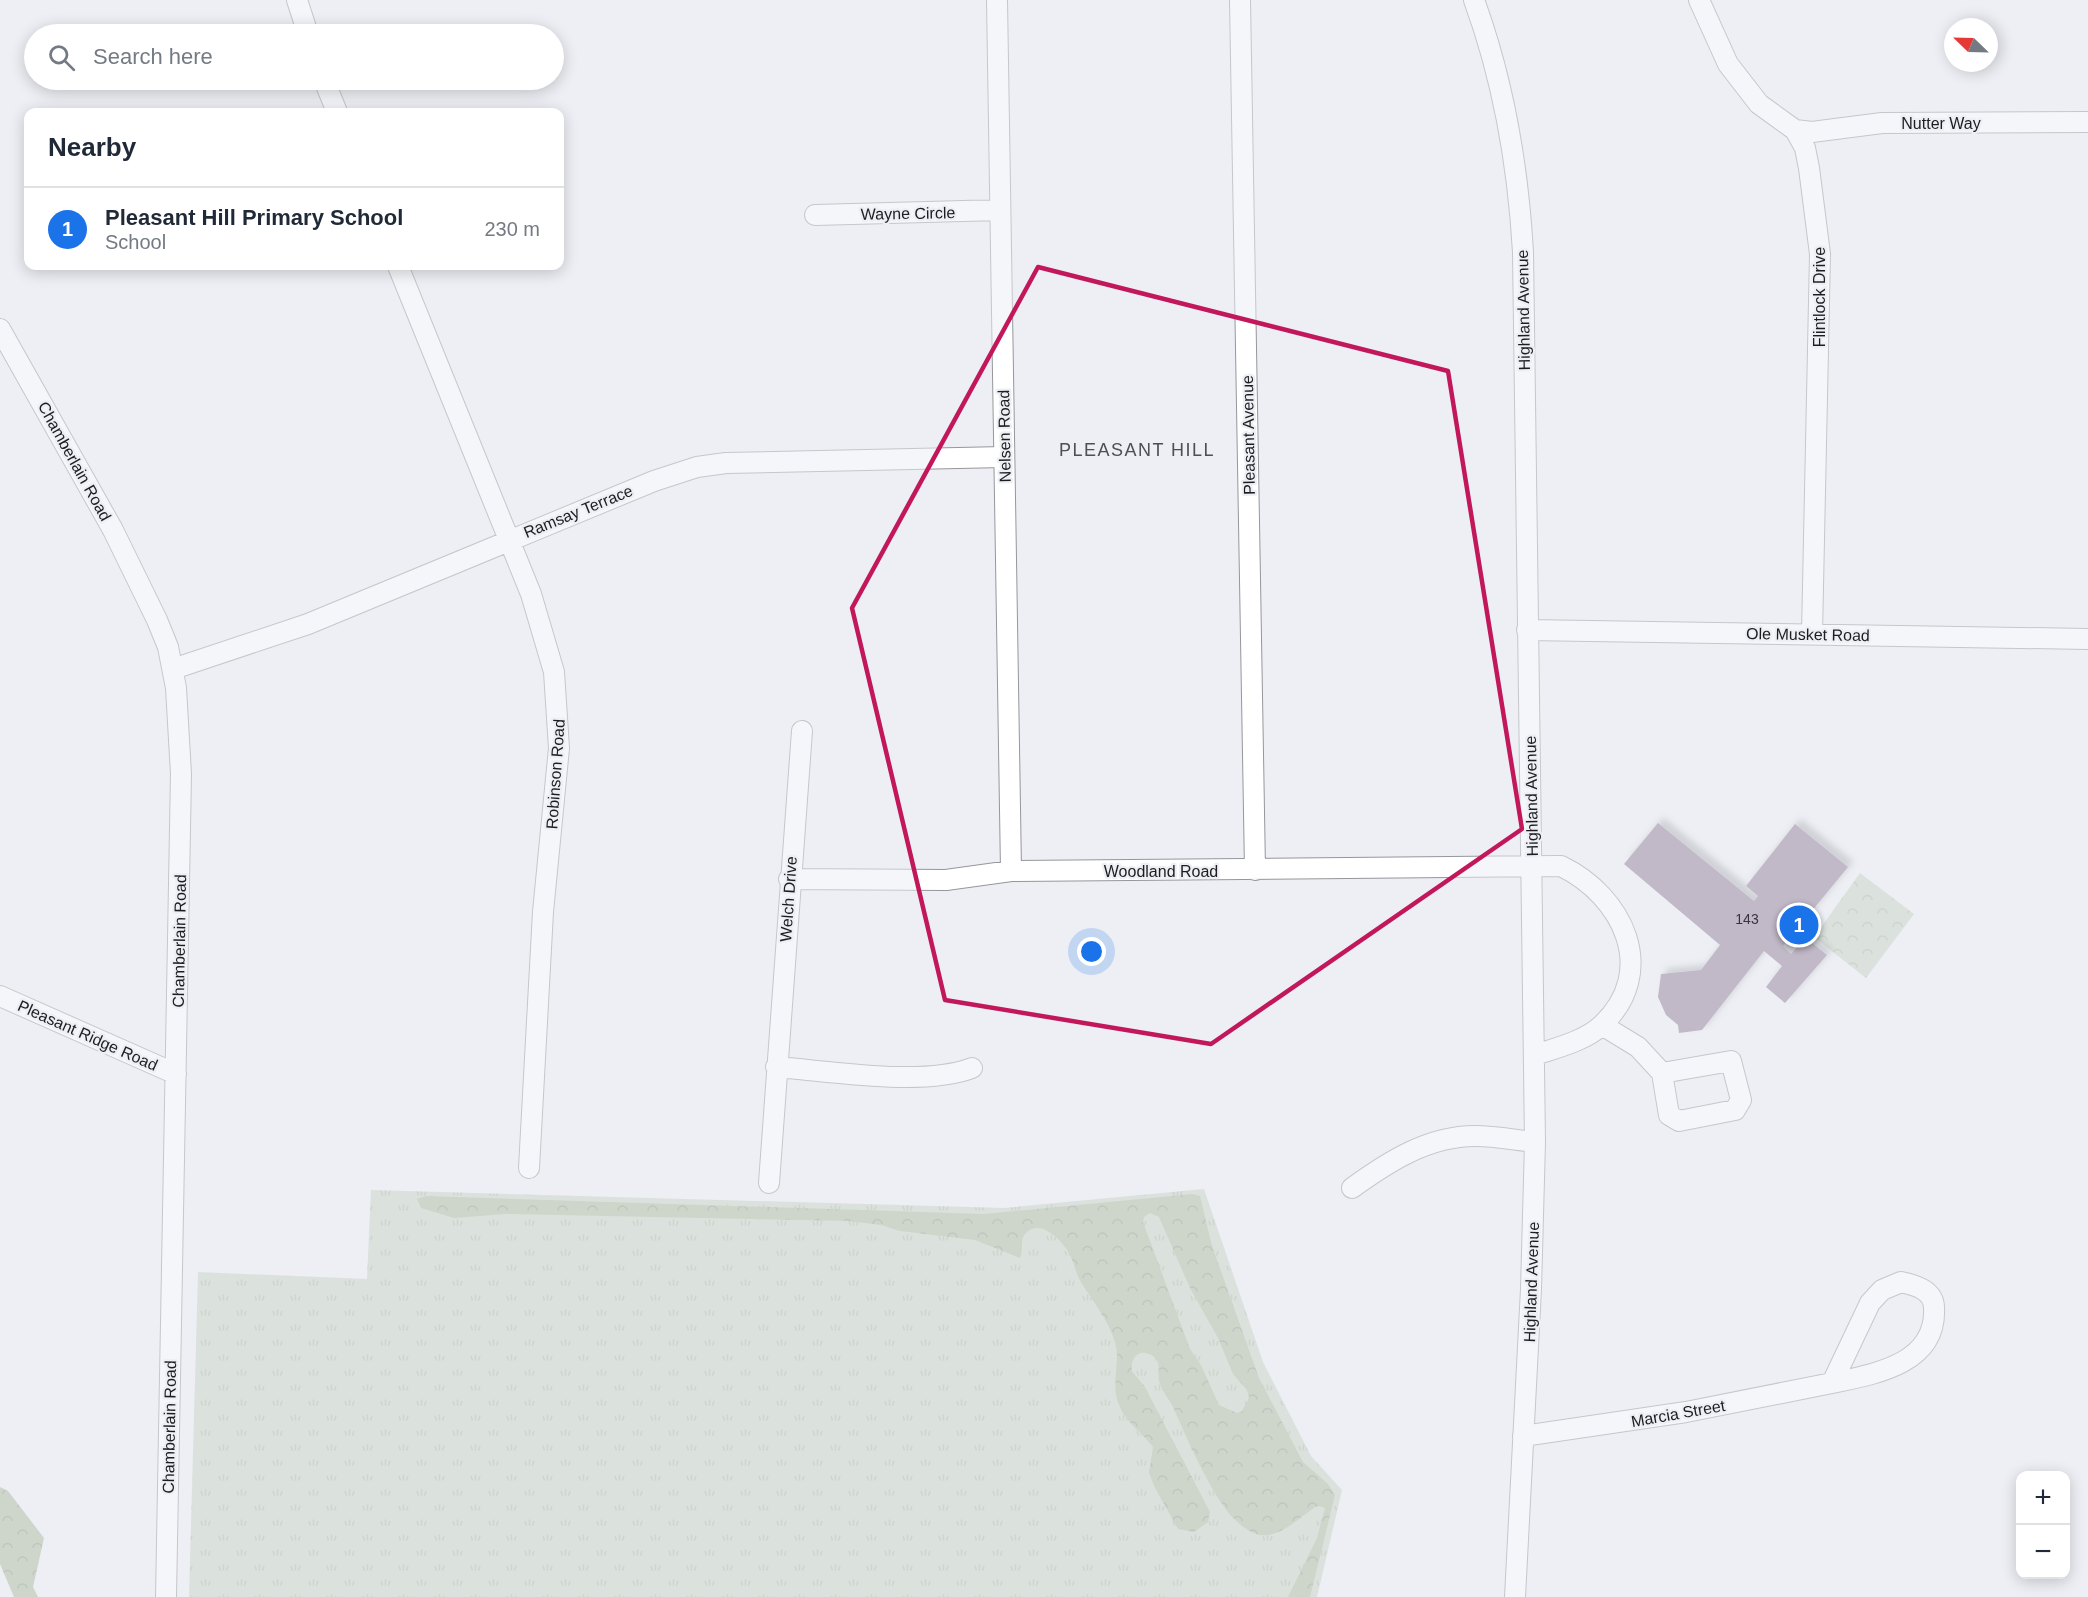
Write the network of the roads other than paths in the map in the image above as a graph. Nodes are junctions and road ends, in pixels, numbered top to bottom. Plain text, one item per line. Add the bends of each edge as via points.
1 (297, 0) edge
2 (996, 0) edge
3 (1240, 0) edge
4 (1474, 0) edge
5 (1699, 0) edge
6 (305, 24) edge
7 (328, 90) edge
8 (335, 108) edge
9 (2088, 122) edge
10 (1795, 130) junction
11 (1000, 210) junction
12 (815, 215) dead end
13 (400, 270) edge
14 (0, 329) edge
15 (1004, 457) junction
16 (509, 539) junction
17 (1527, 630) junction
18 (1812, 634) junction
19 (2088, 639) edge
20 (173, 669) junction
21 (802, 731) dead end
22 (1533, 865) junction
23 (1255, 870) junction
24 (1011, 871) junction
25 (789, 879) junction
26 (0, 996) edge
27 (1602, 1025) junction
28 (1535, 1055) junction
29 (776, 1067) junction
30 (972, 1068) dead end
31 (1662, 1072) dead end
32 (176, 1074) junction
33 (1535, 1142) junction
34 (529, 1167) dead end
35 (769, 1183) dead end
36 (1352, 1188) dead end
37 (1832, 1383) junction
38 (1524, 1436) junction
39 (166, 1597) edge
40 (1515, 1597) edge

1 - 6 street
2 - 11 street, Nelsen Road
3 - 23 street, Pleasant Avenue
4 - 17 street, Highland Avenue via 1506,108 1519,187
5 - 10 street via 1720,49 1750,95 1777,120
7 - 8 street
9 - 10 street, Nutter Way via 1882,123 1812,132
10 - 18 street, Flintlock Drive via 1805,148 1820,254
11 - 12 street, Wayne Circle
11 - 15 street, Nelsen Road
13 - 16 street, Robinson Road
14 - 20 street, Chamberlain Road via 136,575 163,634
15 - 16 street, Ramsay Terrace via 714,464 654,481
15 - 24 street, Nelsen Road
16 - 20 street, Ramsay Terrace via 308,624
16 - 34 street, Robinson Road via 545,633 559,710
17 - 18 street, Ole Musket Road
17 - 22 street, Highland Avenue
18 - 19 street, Ole Musket Road
20 - 32 street, Chamberlain Road via 182,774
21 - 25 street, Welch Drive
22 - 23 street, Woodland Road
22 - 27 street, Woodland Road via 1561,866 1584,879 1624,929 1631,950 1628,980 1620,1000
22 - 28 street, Highland Avenue
23 - 24 street, Woodland Road
24 - 25 street, Woodland Road via 915,881
25 - 29 street, Welch Drive
26 - 32 street, Pleasant Ridge Road
27 - 28 street
27 - 31 street via 1638,1047
28 - 33 street, Highland Avenue
29 - 30 street via 895,1076 932,1076
29 - 35 street, Welch Drive
32 - 39 street, Chamberlain Road
33 - 36 street via 1474,1136 1444,1139 1386,1163
33 - 38 street, Highland Avenue
37 - 37 street, Marcia Street via 1892,1368 1922,1348 1935,1320 1934,1303 1922,1286 1901,1282 1882,1290 1870,1303
37 - 38 street, Marcia Street via 1686,1412
38 - 40 street, Highland Avenue

